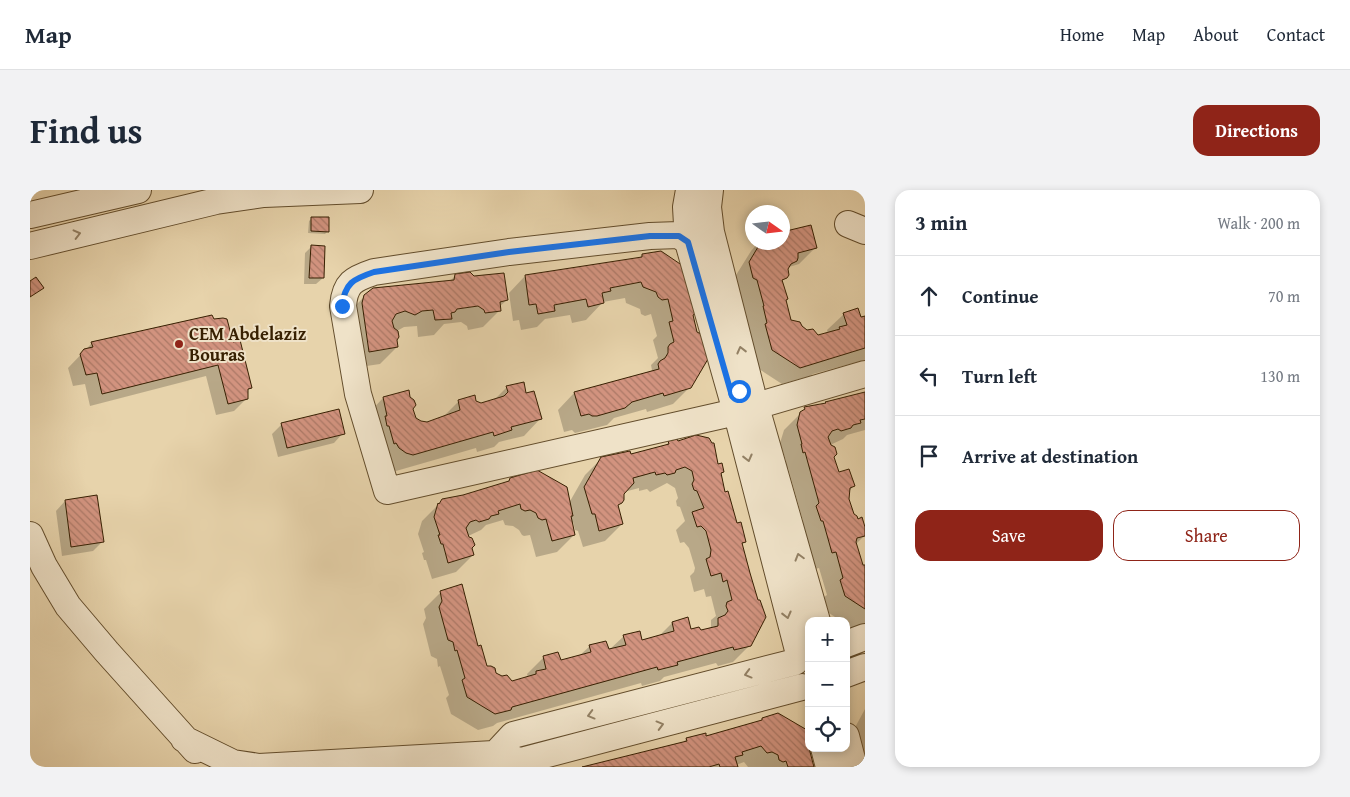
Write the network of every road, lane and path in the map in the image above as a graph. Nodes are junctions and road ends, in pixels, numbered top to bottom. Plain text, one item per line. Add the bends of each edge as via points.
1 (138, 190) edge
2 (360, 190) edge
3 (690, 190) edge
4 (710, 190) edge
5 (30, 215) edge
6 (688, 242) junction
7 (30, 246) edge
8 (865, 374) edge
9 (746, 408) junction
10 (30, 535) edge
11 (816, 617) edge
12 (865, 638) edge
13 (850, 643) edge
14 (801, 654) edge
15 (865, 667) edge
16 (850, 673) edge
17 (805, 690) edge
18 (805, 692) edge
19 (184, 739) junction
20 (825, 752) edge
21 (850, 752) edge
22 (489, 760) edge
23 (417, 763) edge
24 (212, 767) edge
25 (829, 767) edge
26 (854, 767) edge

1 - 5 street
7 -> 2 street via 216,200 264,194
3 - 6 street via 686,206
9 -> 4 street via 711,232
6 - 9 street
6 - 9 street via 679,236 650,236 509,252 383,270 355,278 344,292 342,306 358,394 387,490
8 - 9 street
11 -> 9 street
9 -> 14 street
10 - 19 street via 68,606
12 - 13 street
14 - 17 street via 795,675
14 -> 22 street via 513,735
15 - 16 street
22 -> 18 street via 521,761
19 - 23 street via 233,763 259,767
19 - 24 street
20 - 25 street
21 - 26 street
22 - 23 street

